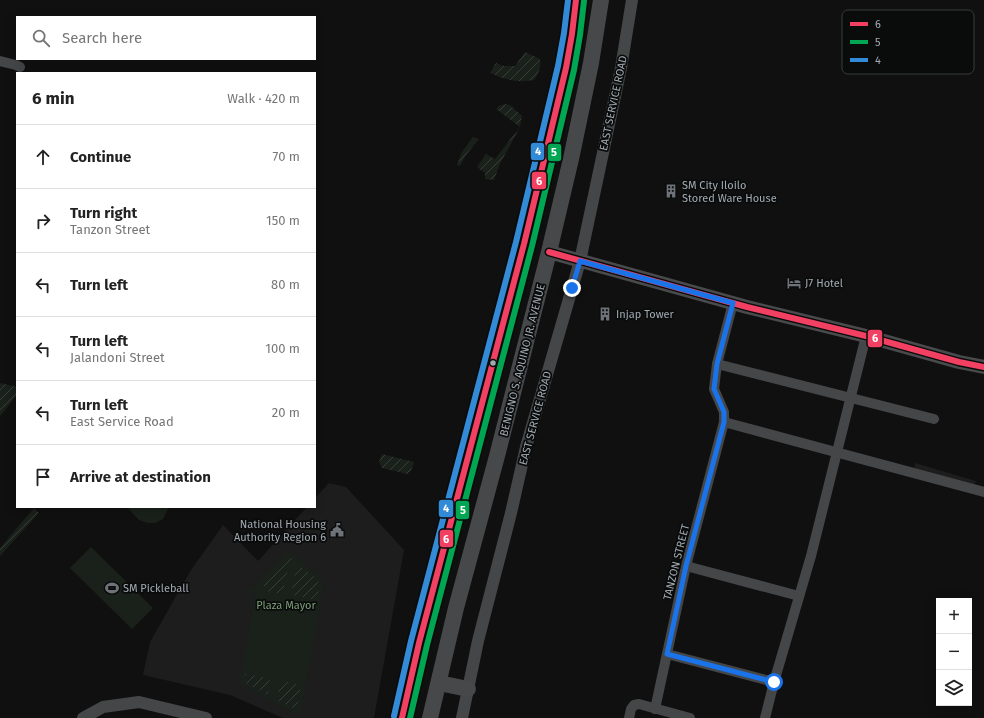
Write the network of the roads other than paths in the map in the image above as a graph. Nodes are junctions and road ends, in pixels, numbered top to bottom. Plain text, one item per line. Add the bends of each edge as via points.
1 (576, 0) edge
2 (600, 0) edge
3 (632, 0) edge
4 (0, 61) edge
5 (20, 67) dead end
6 (550, 252) junction
7 (580, 261) junction
8 (733, 303) junction
9 (866, 336) junction
10 (717, 364) junction
11 (984, 367) edge
12 (850, 398) junction
13 (934, 419) dead end
14 (724, 422) junction
15 (837, 452) junction
16 (984, 492) edge
17 (686, 566) junction
18 (799, 596) junction
19 (667, 654) junction
20 (774, 682) junction
21 (439, 683) junction
22 (468, 689) junction
23 (655, 709) junction
24 (83, 718) edge
25 (206, 718) edge
26 (402, 718) edge
27 (430, 718) edge
28 (462, 718) edge
29 (629, 718) edge
30 (690, 718) edge
31 (765, 718) edge

1 - 26 highway via 566,68 524,244 419,643
2 - 6 highway, BENIGNO S. AQUINO JR. AVENUE via 591,63
3 - 7 street, EAST SERVICE ROAD via 621,68
4 - 5 street
6 - 7 main road
6 - 21 highway, BENIGNO S. AQUINO JR. AVENUE via 456,608
7 - 8 main road
7 - 22 street, EAST SERVICE ROAD via 526,446
8 - 9 main road
8 - 10 street
9 - 11 main road
9 - 12 street
10 - 12 street
10 - 14 street via 714,389 724,412
12 - 13 street
12 - 15 street
14 - 15 street
14 - 17 street, TANZON STREET
15 - 16 street
15 - 18 street
17 - 18 street
17 - 19 street, TANZON STREET
18 - 20 street
19 - 20 street
19 - 23 street, TANZON STREET
20 - 31 street
21 - 22 highway
21 - 27 highway, BENIGNO S. AQUINO JR. AVENUE
22 - 28 street, EAST SERVICE ROAD
23 - 29 street via 634,705
23 - 30 street
24 - 25 street via 103,708 139,702

